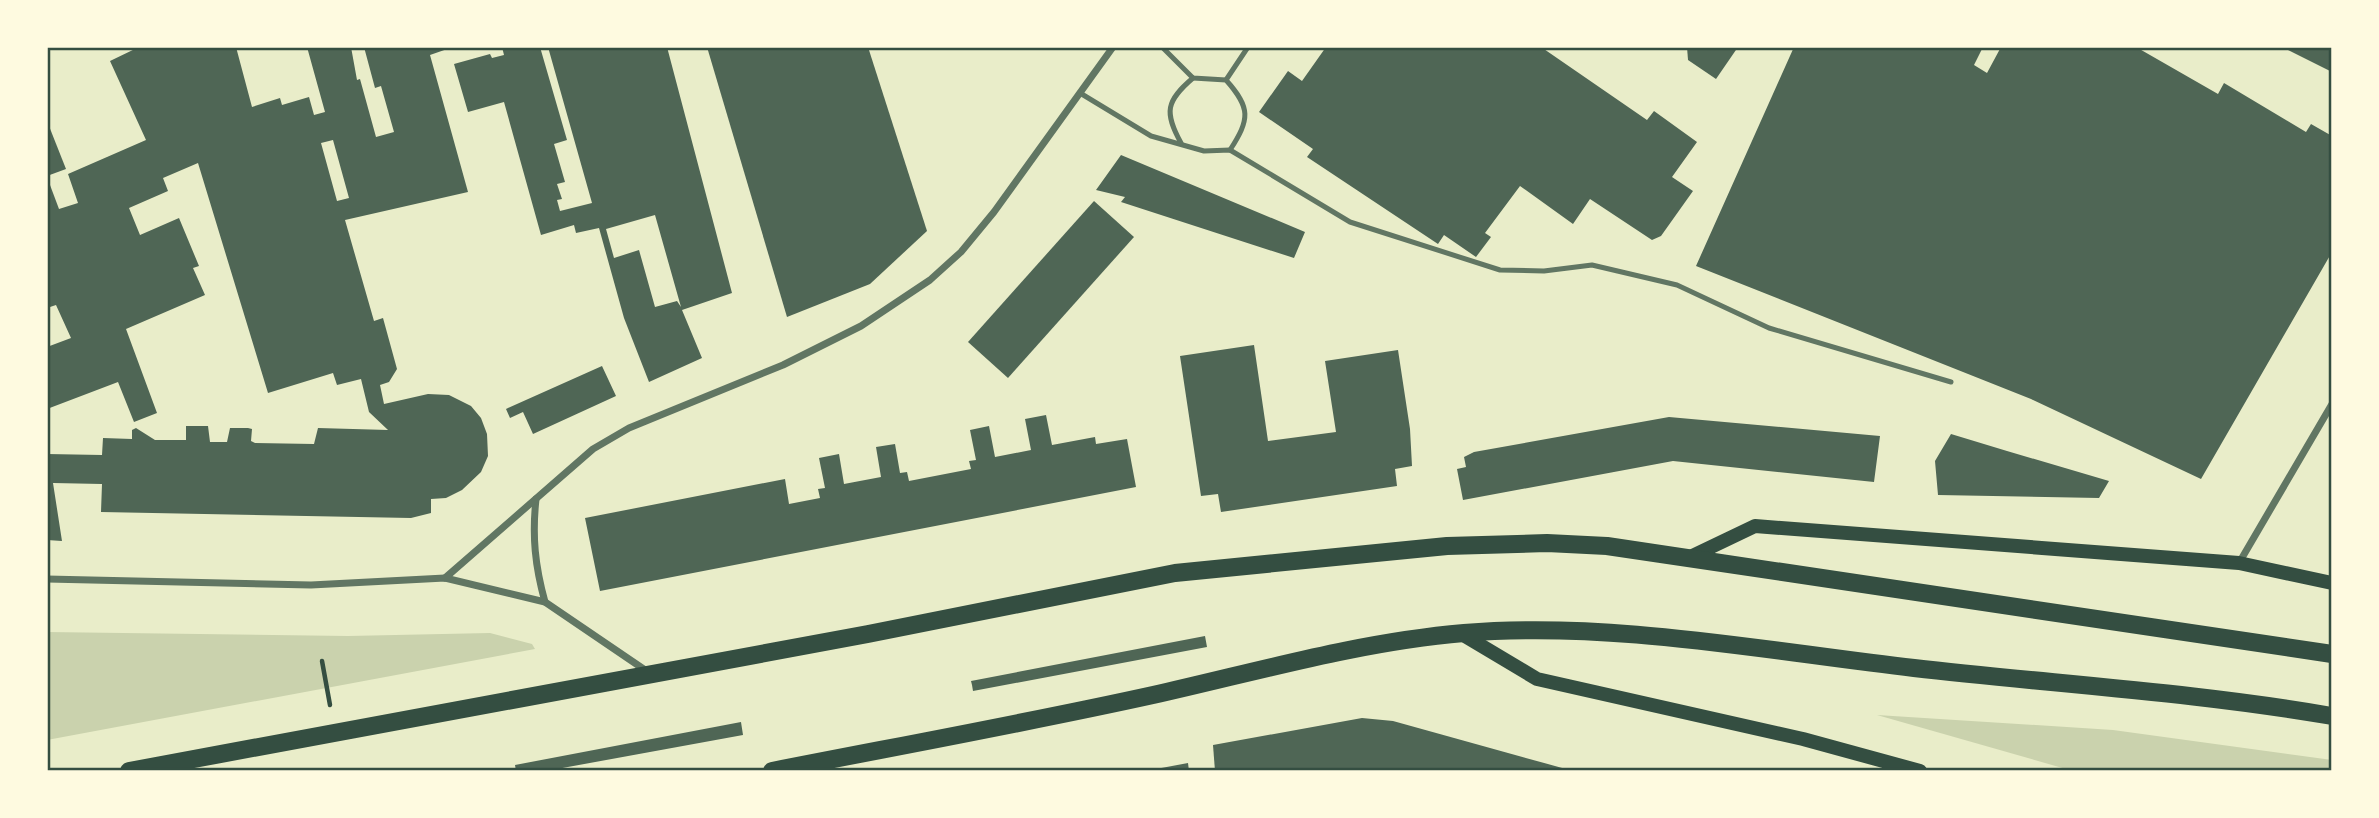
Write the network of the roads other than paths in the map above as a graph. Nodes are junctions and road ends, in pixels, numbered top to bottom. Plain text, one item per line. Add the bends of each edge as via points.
1 (1113, 47) edge
2 (1161, 47) edge
3 (1248, 47) edge
4 (1193, 78) junction
5 (1226, 80) junction
6 (1080, 93) junction
7 (1181, 144) junction
8 (1230, 150) junction
9 (1951, 382) dead end
10 (2332, 404) edge
11 (536, 498) junction
12 (1686, 559) junction
13 (2239, 563) junction
14 (445, 578) junction
15 (47, 579) edge
16 (2332, 583) edge
17 (545, 601) junction
18 (1460, 633) junction
19 (2332, 654) edge
20 (652, 674) junction
21 (2332, 716) edge
22 (791, 769) edge
23 (129, 771) edge
24 (772, 771) edge
25 (1920, 771) edge

1 - 6 street
2 - 4 lane
3 - 5 lane
4 - 5 lane
4 - 7 lane via 1174,95 1168,120
5 - 8 lane via 1244,100 1245,127
6 - 7 lane via 1151,136
6 - 11 street via 994,212 930,280 861,327 783,365 629,428 593,449
7 - 8 lane via 1203,151
8 - 9 lane via 1350,222 1500,270 1592,265 1676,285 1769,328
10 - 13 street
11 - 14 street
11 - 17 street via 534,553
12 - 13 main road via 1755,526
12 - 19 main road
12 - 20 main road via 1607,546 1546,543 1447,546 1175,573
13 - 16 main road
14 - 15 street via 311,585
14 - 17 street
17 - 20 street
18 - 21 main road via 1580,630
18 - 22 main road via 1357,648
18 - 25 main road via 1537,679 1803,739
20 - 23 main road
22 - 24 main road

